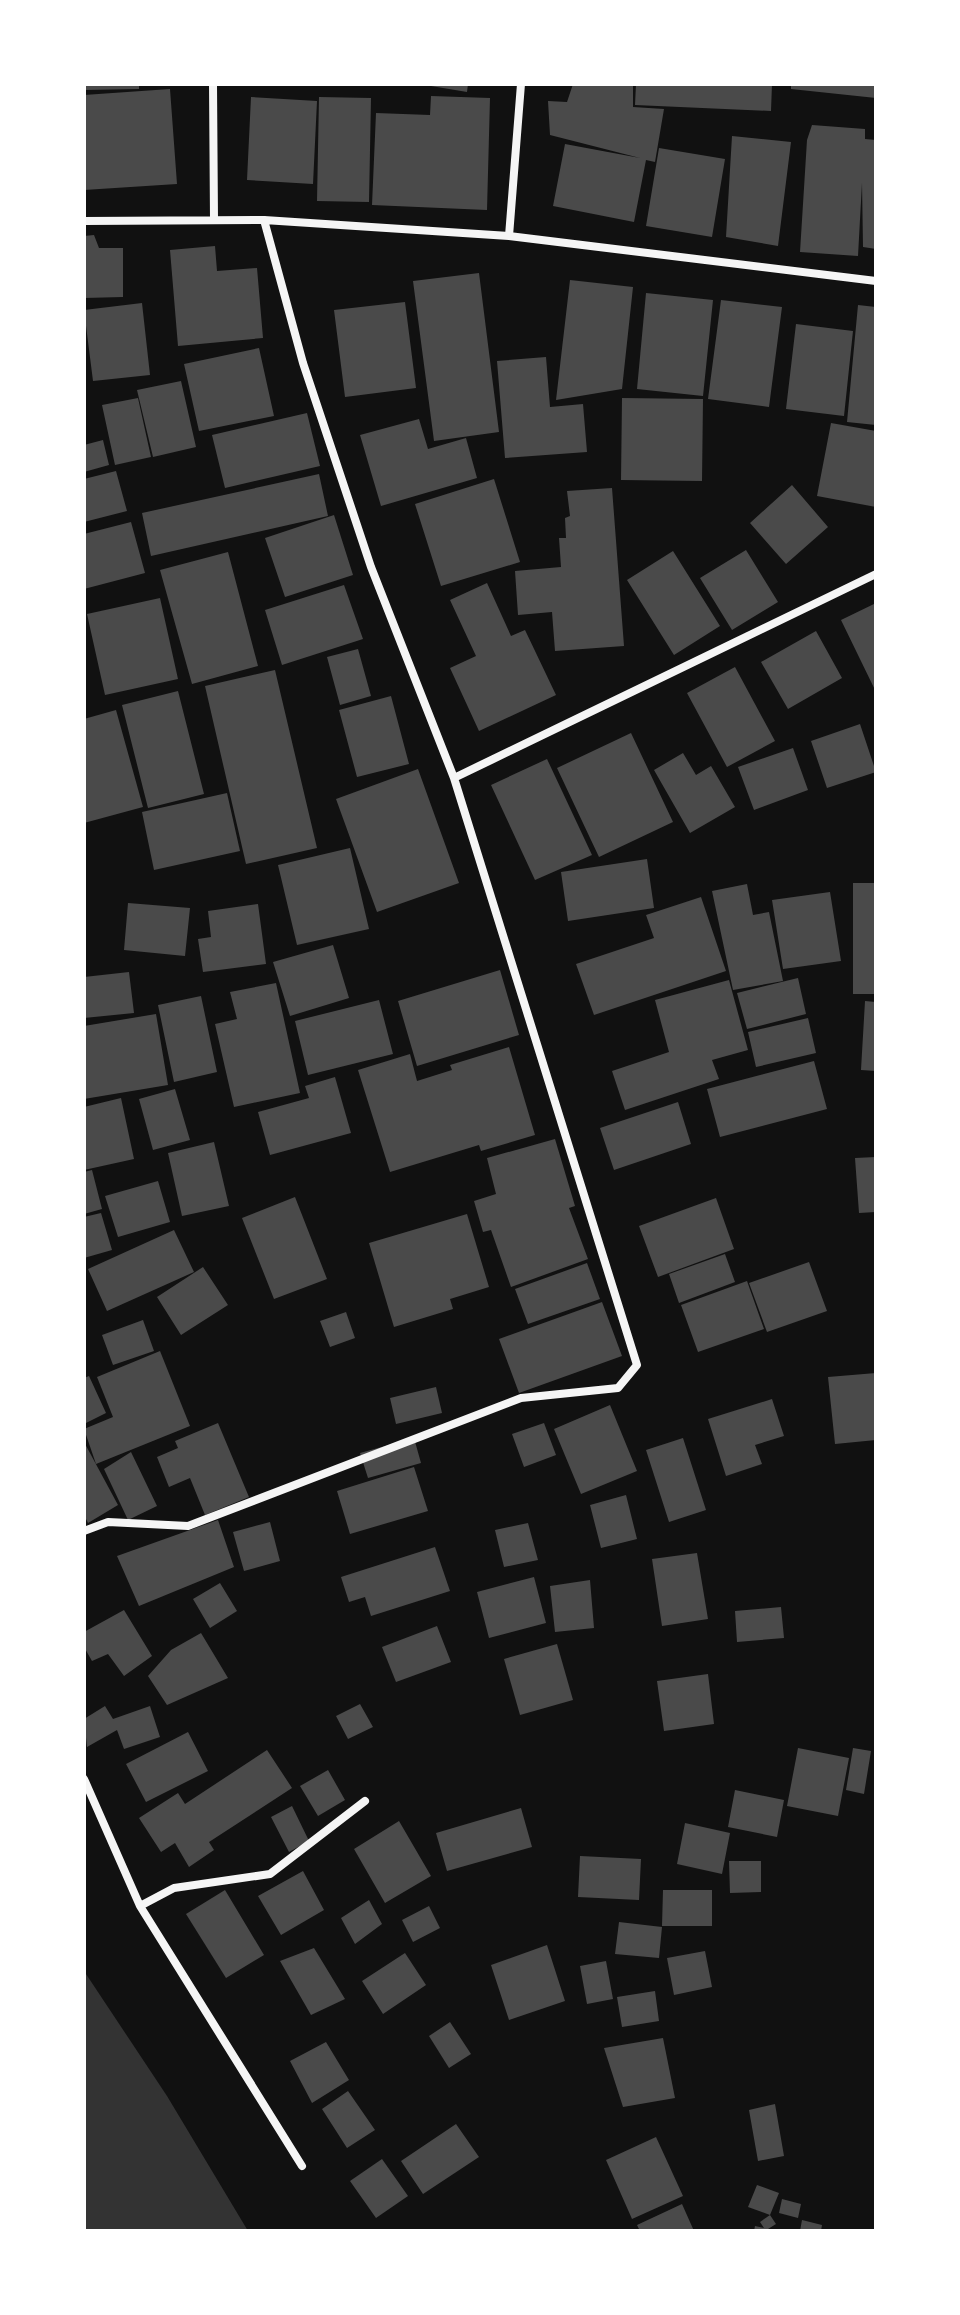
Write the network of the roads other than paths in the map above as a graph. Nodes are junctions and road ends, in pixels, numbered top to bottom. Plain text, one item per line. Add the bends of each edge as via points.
1 (213, 84) edge
2 (521, 84) edge
3 (214, 220) junction
4 (264, 220) junction
5 (84, 221) edge
6 (509, 236) junction
7 (876, 281) edge
8 (876, 574) edge
9 (454, 778) junction
10 (84, 1531) edge
11 (84, 1779) edge
12 (365, 1801) dead end
13 (140, 1906) junction
14 (302, 2166) dead end

1 - 3 street
2 - 6 street
3 - 4 street
3 - 5 street
4 - 6 street
4 - 9 street via 303,363 371,567
6 - 7 street
8 - 9 street
9 - 10 street via 637,1365 618,1388 521,1398 188,1526 108,1522
11 - 13 street
12 - 13 street via 270,1874 174,1888
13 - 14 street

